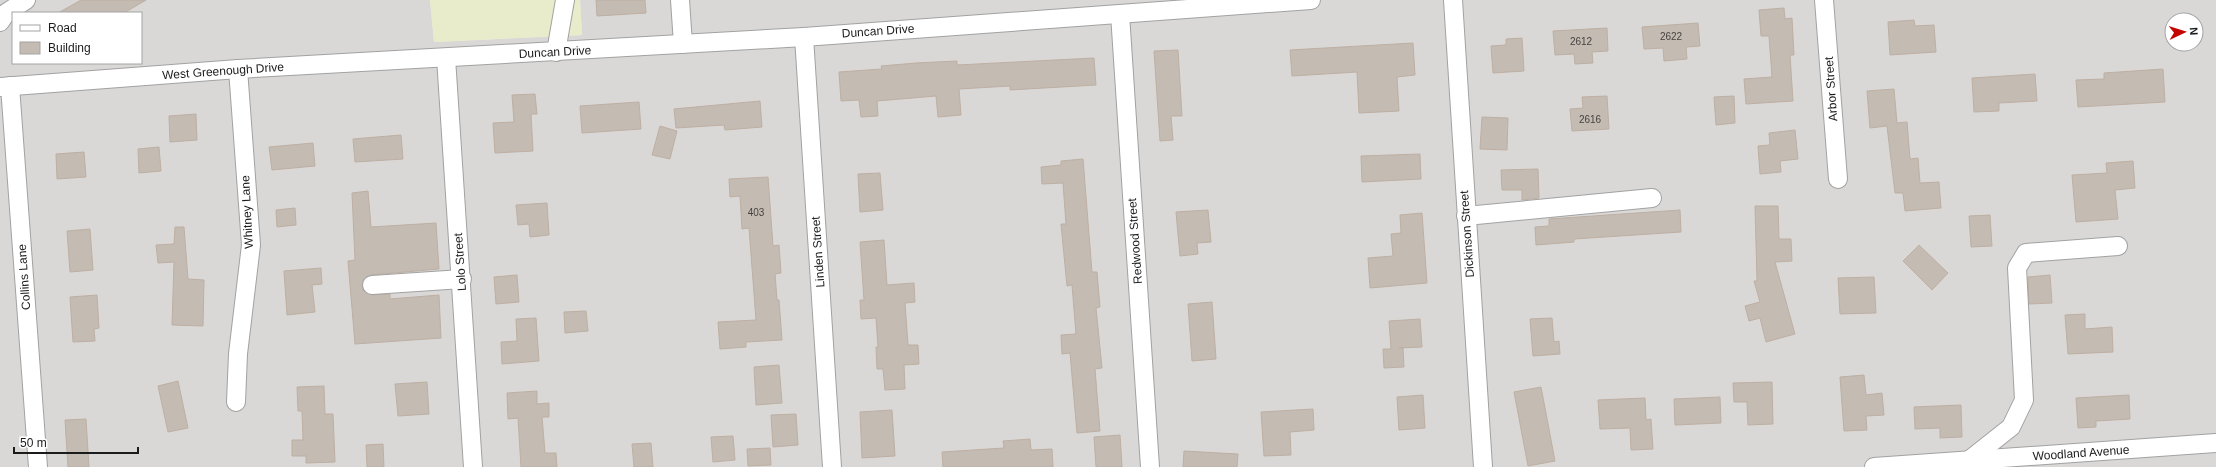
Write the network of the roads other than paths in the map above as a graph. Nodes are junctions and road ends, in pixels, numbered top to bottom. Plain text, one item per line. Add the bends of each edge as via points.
1 (26, 0) edge
2 (565, 0) edge
3 (680, 0) edge
4 (1311, 0) edge
5 (1453, 0) edge
6 (1824, 0) edge
7 (1221, 4) edge
8 (1120, 14) junction
9 (0, 22) edge
10 (804, 36) junction
11 (683, 44) junction
12 (556, 52) junction
13 (446, 58) junction
14 (238, 69) junction
15 (5, 87) edge
16 (1838, 179) dead end
17 (1652, 198) dead end
18 (1466, 216) junction
19 (2118, 246) dead end
20 (462, 279) junction
21 (372, 285) dead end
22 (236, 402) dead end
23 (2216, 443) edge
24 (1968, 461) junction
25 (38, 467) edge
26 (473, 467) edge
27 (832, 467) edge
28 (1150, 467) edge
29 (1483, 467) edge
30 (1874, 467) edge

1 - 9 street via 6,13
2 - 12 street
3 - 11 street
4 - 7 street, Duncan Drive
5 - 18 street, Dickinson Street
6 - 16 street, Arbor Street
7 - 8 street, Duncan Drive
8 - 10 street, Duncan Drive
8 - 28 street, Redwood Street
10 - 11 street, Duncan Drive
10 - 27 street, Linden Street
11 - 12 street, Duncan Drive
12 - 13 street, Duncan Drive
13 - 14 street, West Greenough Drive
13 - 20 street, Lolo Street
14 - 15 street, West Greenough Drive
14 - 22 street, Whitney Lane via 251,245 238,354
15 - 25 street, Collins Lane
17 - 18 street
18 - 29 street, Dickinson Street
19 - 24 street via 2026,254 2017,268 2024,400 2011,427
20 - 21 street
20 - 26 street, Lolo Street
23 - 24 street, Woodland Avenue
24 - 30 street, Woodland Avenue

